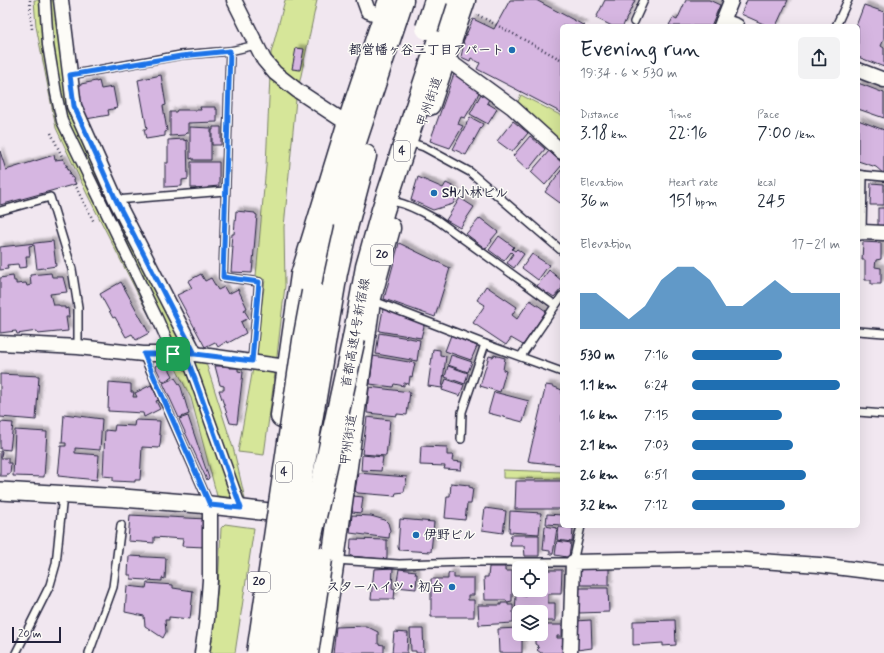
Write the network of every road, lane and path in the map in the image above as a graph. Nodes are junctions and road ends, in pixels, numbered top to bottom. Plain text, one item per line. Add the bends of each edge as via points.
1 (45, 0) edge
2 (61, 0) edge
3 (234, 0) edge
4 (364, 0) edge
5 (402, 0) edge
6 (410, 0) edge
7 (436, 0) edge
8 (452, 0) edge
9 (644, 0) edge
10 (730, 0) edge
11 (848, 0) edge
12 (468, 6) edge
13 (387, 8) edge
14 (634, 22) dead end
15 (727, 24) edge
16 (837, 24) edge
17 (256, 45) junction
18 (230, 51) junction
19 (560, 59) edge
20 (443, 62) junction
21 (860, 71) edge
22 (70, 75) junction
23 (884, 80) edge
24 (349, 122) junction
25 (415, 144) junction
26 (560, 150) edge
27 (860, 174) edge
28 (884, 177) edge
29 (226, 192) junction
30 (116, 200) junction
31 (396, 202) junction
32 (0, 211) edge
33 (860, 233) edge
34 (884, 233) edge
35 (560, 249) edge
36 (367, 267) junction
37 (560, 299) edge
38 (370, 301) junction
39 (555, 305) junction
40 (860, 331) edge
41 (884, 333) edge
42 (354, 338) junction
43 (0, 343) edge
44 (485, 344) junction
45 (78, 347) junction
46 (144, 354) junction
47 (184, 354) junction
48 (521, 356) junction
49 (252, 361) junction
50 (289, 366) junction
51 (560, 371) edge
52 (860, 412) edge
53 (884, 414) edge
54 (460, 440) dead end
55 (0, 491) edge
56 (63, 495) junction
57 (210, 505) junction
58 (241, 508) junction
59 (270, 512) junction
60 (338, 520) junction
61 (121, 525) dead end
62 (581, 528) edge
63 (333, 560) junction
64 (573, 562) junction
65 (884, 573) edge
66 (16, 653) edge
67 (89, 653) edge
68 (202, 653) edge
69 (249, 653) edge
70 (258, 653) edge
71 (274, 653) edge
72 (290, 653) edge
73 (307, 653) edge
74 (318, 653) edge
75 (570, 653) edge

1 - 47 street via 48,45 62,121 152,306
2 - 22 street
3 - 17 street
4 - 13 street via 368,11
5 - 70 highway, 4, bridge via 340,187 313,292
6 - 71 highway, bridge via 358,182 336,273
7 - 36 highway, bridge via 399,126
8 - 36 highway, 首都高速4号新宿線 / 4 via 383,210
9 - 14 lane
10 - 15 street
11 - 16 lane
12 - 19 path
12 - 20 highway, 甲州街道 / 20
13 - 24 highway, 20
17 - 18 lane
17 - 24 street via 275,73 304,95
18 - 22 lane via 181,56
18 - 29 lane
20 - 25 highway, 甲州街道 / 20
20 - 26 street via 453,64 512,107
21 - 23 street
22 - 30 street via 74,106
24 - 50 highway, 20 via 302,275
25 - 31 highway, 甲州街道 / 20
25 - 35 lane via 470,172
27 - 28 lane
27 - 33 lane
29 - 30 lane
29 - 49 lane via 223,277 259,282
30 - 47 street
31 - 38 highway, 甲州街道 / 20
31 - 39 lane via 437,220
32 - 45 lane via 50,197 72,269 78,307
33 - 34 street
36 - 42 highway, 首都高速4号新宿線 / 4
37 - 39 lane
38 - 44 lane
38 - 60 highway, 甲州街道 / 20
39 - 48 lane
40 - 41 lane
42 - 72 highway, bridge via 304,567
42 - 73 highway, 首都高速4号新宿線 / 4, bridge
43 - 45 street
44 - 48 lane
44 - 54 lane via 462,412
45 - 46 street
46 - 47 street
46 - 57 lane
47 - 49 street
47 - 58 street
48 - 51 lane
49 - 50 street
50 - 59 highway, 20
52 - 53 lane
55 - 56 street
56 - 57 street
56 - 66 lane via 56,564 50,585
57 - 58 street
57 - 68 street via 210,580
58 - 59 street
59 - 60 street
59 - 69 highway, 20
60 - 63 highway, 甲州街道 / 20
61 - 67 lane via 113,587
62 - 64 lane
63 - 64 lane via 398,564
63 - 74 highway, 甲州街道 / 20
64 - 65 street via 730,559 820,565
64 - 75 street

